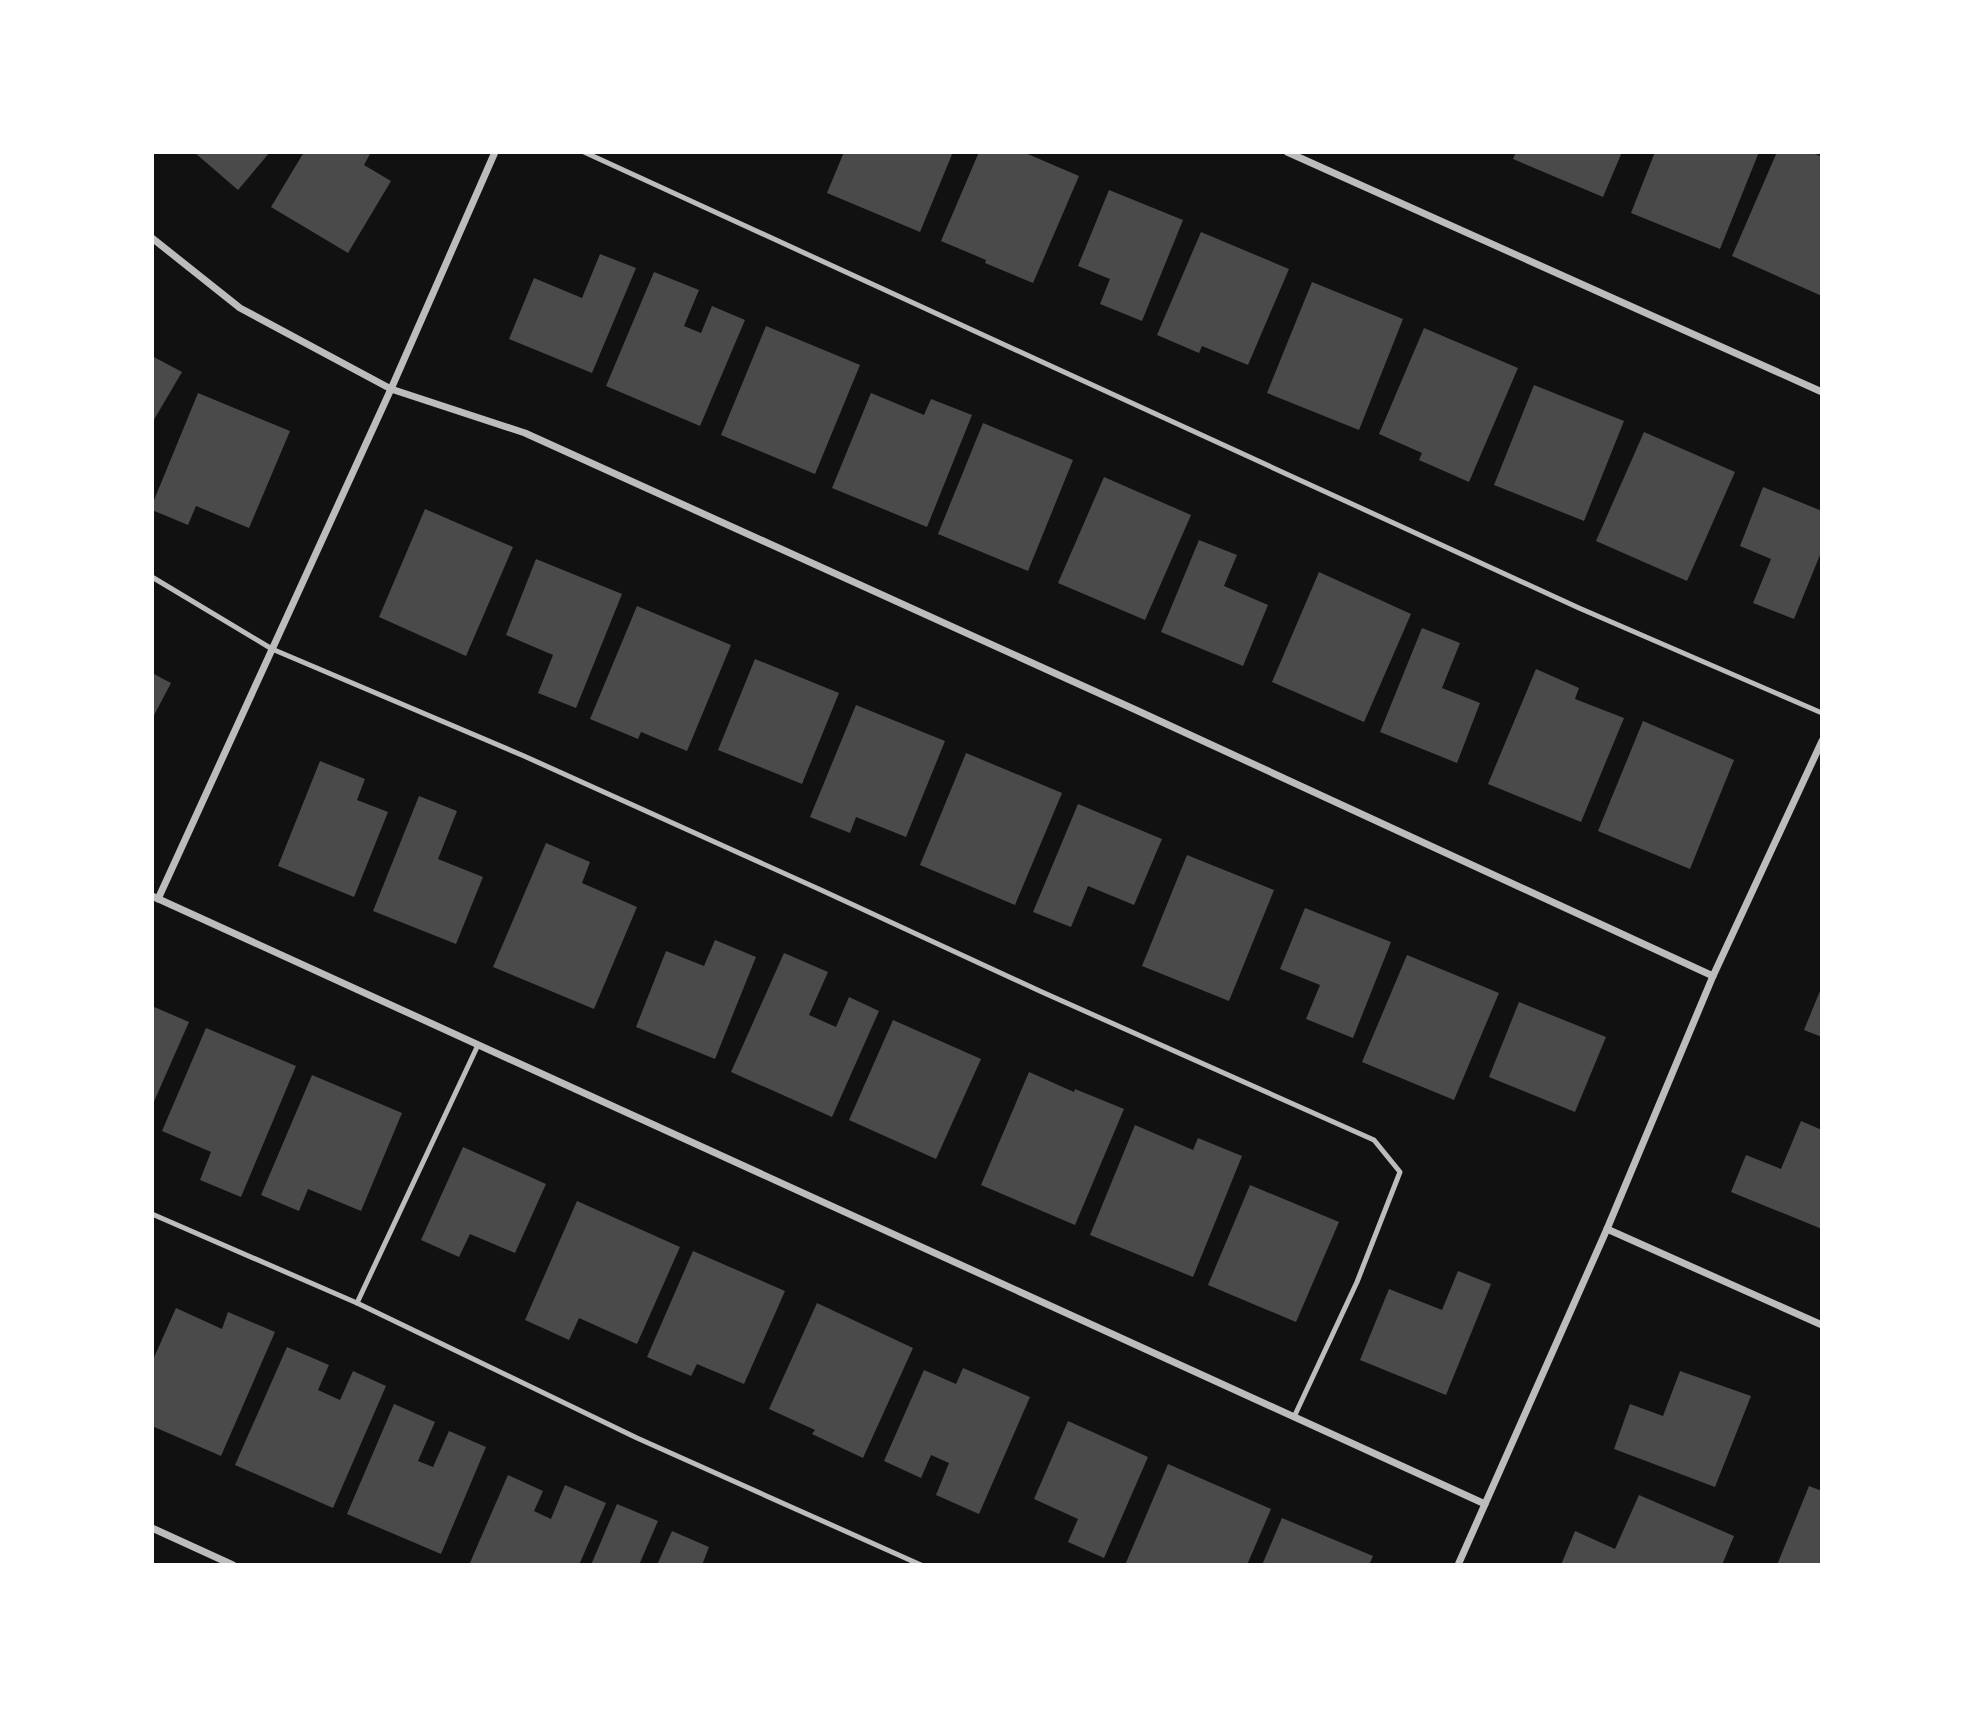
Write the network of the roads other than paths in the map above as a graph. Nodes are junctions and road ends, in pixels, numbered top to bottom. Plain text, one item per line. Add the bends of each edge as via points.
1 (495, 152) edge
2 (584, 152) edge
3 (1287, 152) edge
4 (152, 238) edge
5 (391, 389) junction
6 (1822, 393) edge
7 (152, 577) edge
8 (272, 649) junction
9 (1822, 713) edge
10 (1822, 741) edge
11 (155, 897) edge
12 (1713, 976) junction
13 (478, 1045) junction
14 (152, 1213) edge
15 (1607, 1229) junction
16 (357, 1303) junction
17 (1822, 1325) edge
18 (1294, 1417) junction
19 (1485, 1504) junction
20 (152, 1528) edge
21 (233, 1565) edge
22 (921, 1565) edge
23 (1458, 1565) edge

1 - 5 street
2 - 9 lane via 1579,608
3 - 6 street
4 - 5 street via 240,307
5 - 8 street
5 - 12 street via 525,433
7 - 8 lane
8 - 11 street
8 - 18 lane via 524,756 1374,1140 1400,1172 1357,1282
10 - 12 street
11 - 13 street
12 - 15 street
13 - 16 lane
13 - 18 street
14 - 16 lane
15 - 17 street
15 - 19 street
16 - 22 lane via 637,1438
18 - 19 street
19 - 23 street
20 - 21 street

